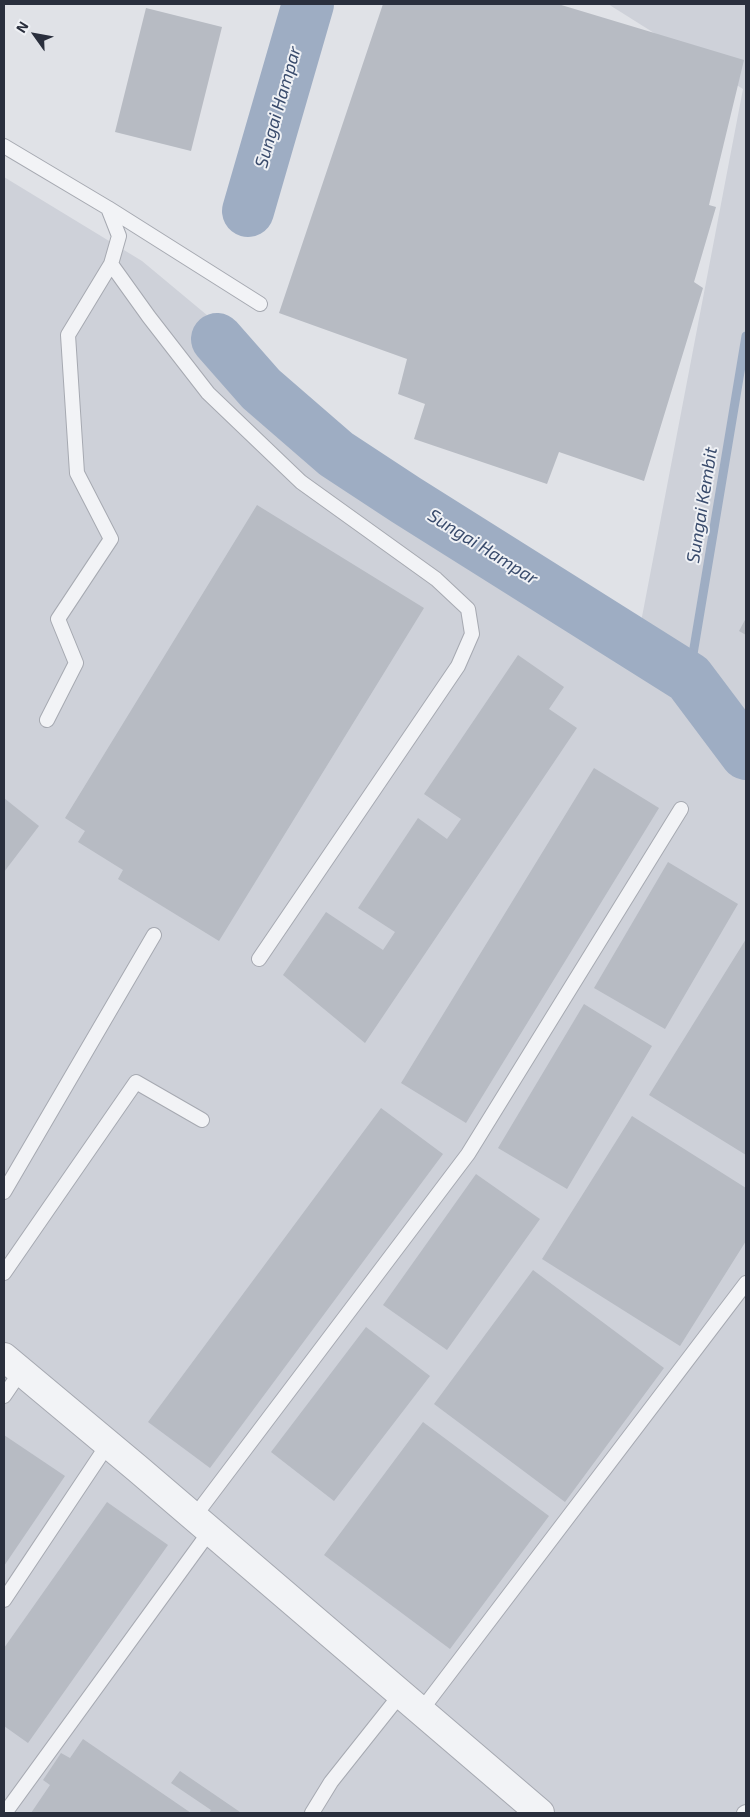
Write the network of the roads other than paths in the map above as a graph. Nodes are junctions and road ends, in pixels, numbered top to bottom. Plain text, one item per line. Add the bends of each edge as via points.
1 (4, 146) edge
2 (108, 208) junction
3 (111, 264) junction
4 (260, 304) dead end
5 (46, 720) dead end
6 (681, 809) dead end
7 (154, 934) dead end
8 (259, 959) dead end
9 (202, 1120) dead end
10 (4, 1192) edge
11 (4, 1273) edge
12 (746, 1283) edge
13 (12, 1364) edge
14 (4, 1396) edge
15 (108, 1444) junction
16 (202, 1524) junction
17 (4, 1600) edge
18 (410, 1703) junction
19 (5, 1813) edge
20 (312, 1813) edge
21 (540, 1813) edge

1 - 2 lane
2 - 3 lane via 119,236
2 - 4 lane
3 - 5 lane via 68,335 77,473 111,539 58,620 76,663
3 - 8 lane via 208,392 301,482 436,579 468,608 472,634 458,666
6 - 16 lane via 468,1154
7 - 10 lane
9 - 11 lane via 136,1082
12 - 18 lane
13 - 14 lane
13 - 15 street
15 - 16 street
15 - 17 lane
16 - 18 street
16 - 19 lane
18 - 20 lane via 331,1782
18 - 21 street

